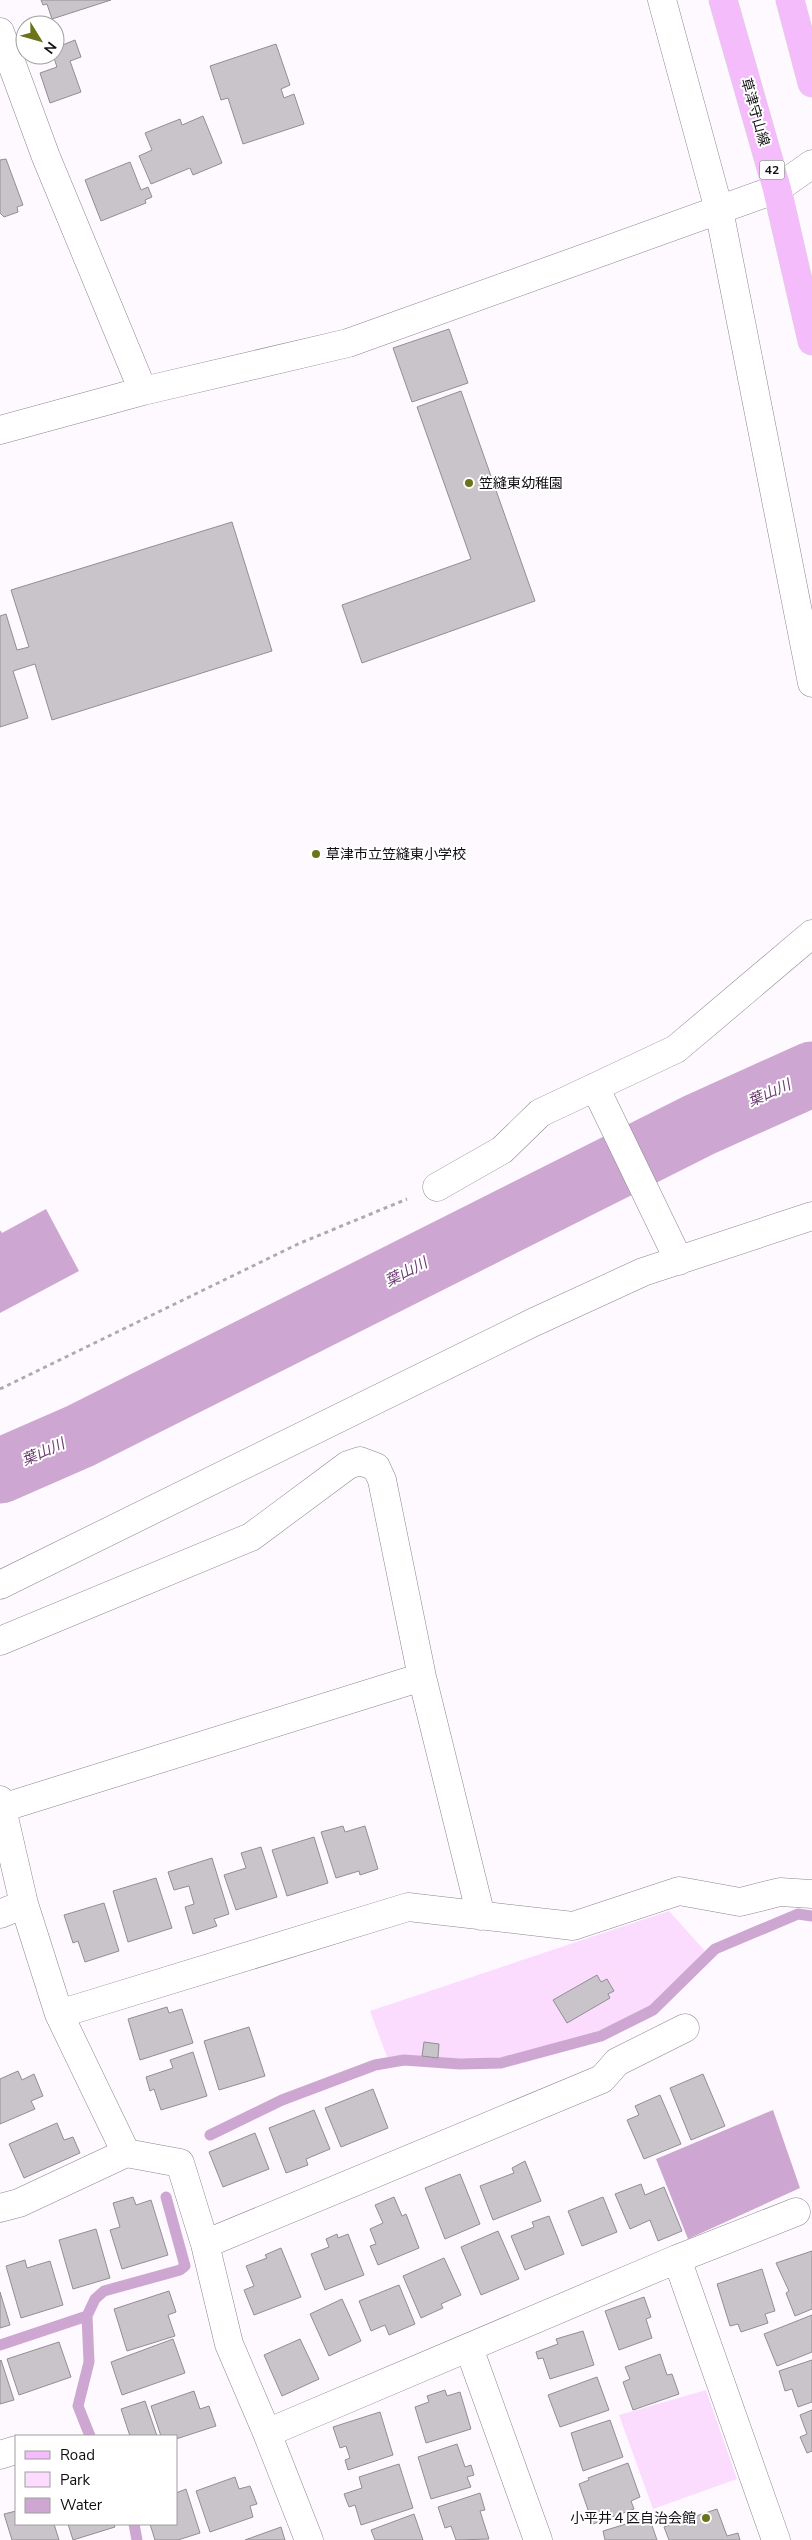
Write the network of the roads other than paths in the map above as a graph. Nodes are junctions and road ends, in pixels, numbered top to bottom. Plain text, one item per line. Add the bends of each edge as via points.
1 (662, 0) edge
2 (723, 0) edge
3 (790, 0) edge
4 (0, 32) edge
5 (812, 84) edge
6 (812, 164) edge
7 (777, 189) junction
8 (719, 210) junction
9 (812, 341) edge
10 (142, 391) junction
11 (0, 430) edge
12 (812, 683) edge
13 (812, 934) edge
14 (595, 1087) junction
15 (437, 1187) road end
16 (812, 1216) edge
17 (679, 1261) junction
18 (0, 1585) edge
19 (0, 1641) edge
20 (422, 1677) junction
21 (1, 1804) edge
22 (812, 1894) edge
23 (12, 1909) edge
24 (481, 1916) junction
25 (60, 2014) junction
26 (685, 2028) dead end
27 (126, 2153) junction
28 (0, 2208) edge
29 (796, 2212) dead end
30 (205, 2244) junction
31 (677, 2259) junction
32 (469, 2348) junction
33 (268, 2433) junction
34 (15, 2450) edge
35 (0, 2455) edge
36 (309, 2540) edge
37 (538, 2540) edge
38 (776, 2540) edge

1 - 8 street
2 - 7 main road, 草津守山線 / 42
3 - 5 main road
4 - 10 street via 46,157
6 - 7 street
7 - 8 street
7 - 9 main road, 草津守山線 / 42
8 - 10 street via 348,343
8 - 12 street
10 - 11 street
13 - 14 street via 676,1049
14 - 15 street via 540,1113 502,1150
14 - 17 street
16 - 17 street
17 - 18 street via 644,1272 532,1323
19 - 20 street via 251,1537 348,1465 360,1461 376,1467 382,1480
20 - 21 street
20 - 24 street
21 - 23 street
22 - 24 street via 780,1892 740,1902 679,1891 573,1926
23 - 25 street
24 - 25 street via 408,1907
25 - 27 street
26 - 30 street via 618,2062 602,2079
27 - 28 street via 19,2203
27 - 30 street via 180,2163
29 - 31 street
30 - 33 street via 229,2344
31 - 32 street
31 - 38 street
32 - 33 street
32 - 37 street
33 - 36 street
34 - 35 street

